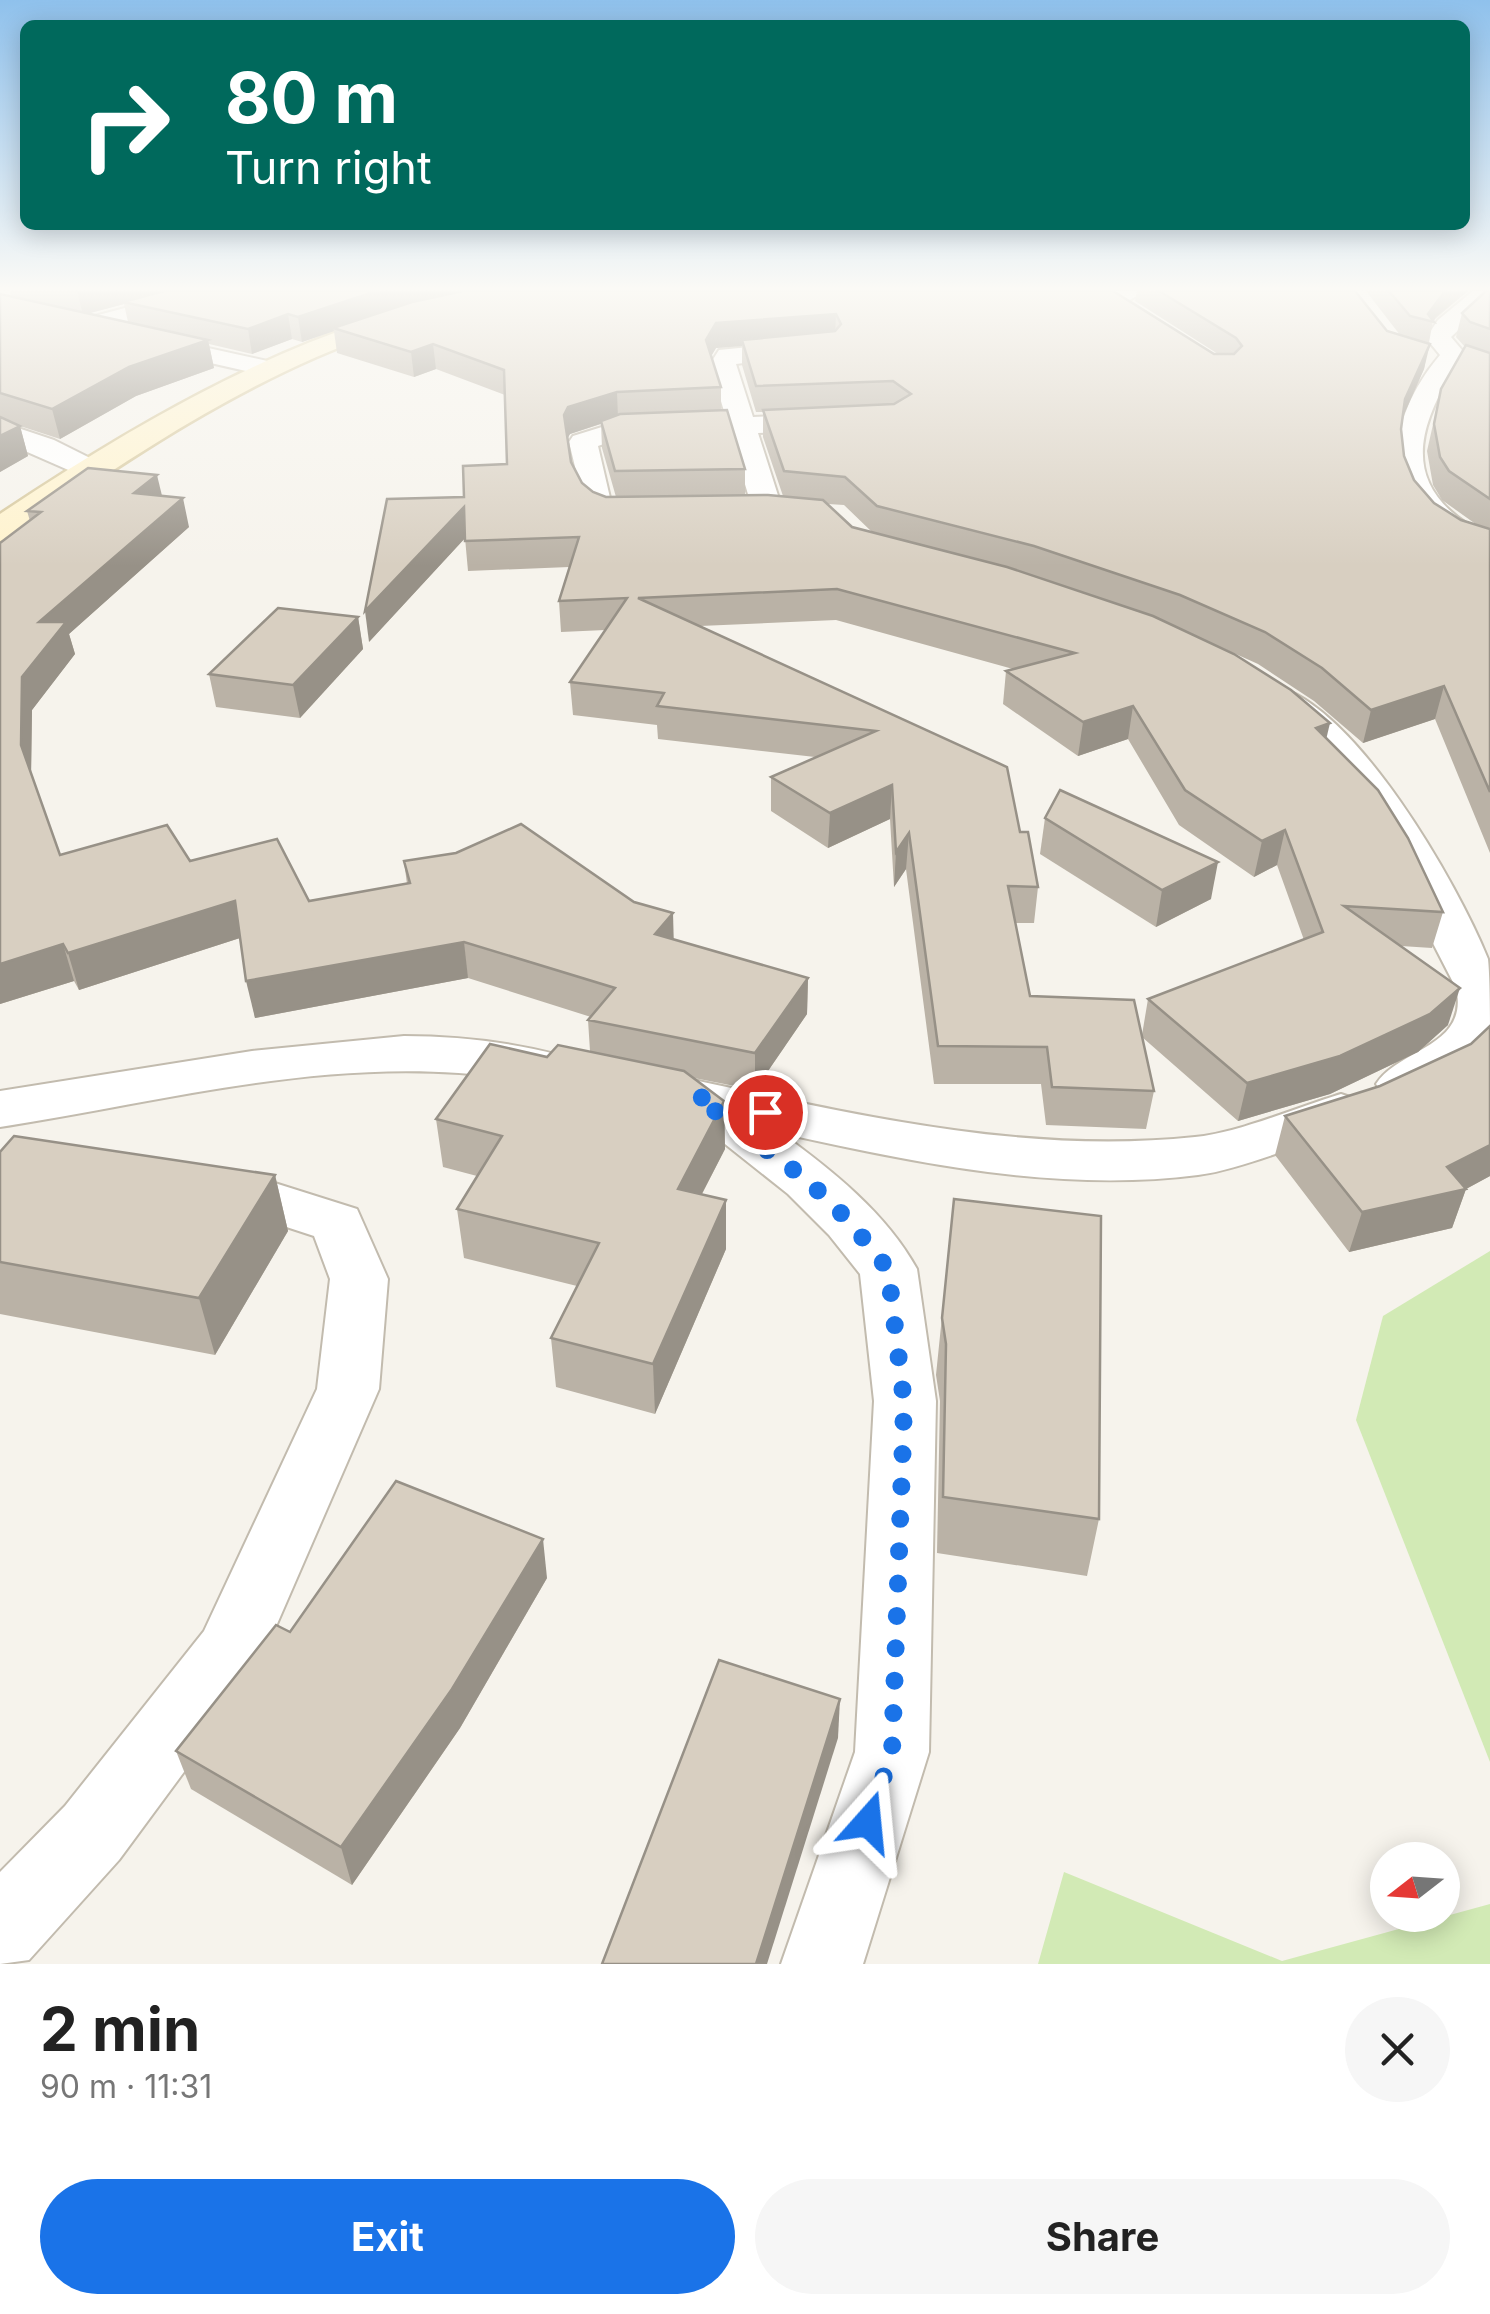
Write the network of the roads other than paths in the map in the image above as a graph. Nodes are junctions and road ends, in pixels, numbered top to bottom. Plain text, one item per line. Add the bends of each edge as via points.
1 (248, 383) edge
2 (729, 383) edge
3 (1429, 383) edge
4 (874, 420) edge
5 (742, 426) junction
6 (0, 430) edge
7 (92, 470) junction
8 (8, 518) edge
9 (1490, 549) edge
10 (1243, 675) edge
11 (1487, 998) edge
12 (695, 1096) junction
13 (6, 1146) edge
14 (170, 1185) edge
15 (0, 1931) edge
16 (822, 1964) edge

1 - 7 street
2 - 5 street
3 - 9 street via 1411,443 1412,478 1422,504
4 - 5 street
5 - 5 street via 596,435 584,442 598,506 629,515 748,513
6 - 7 street
7 - 8 street
10 - 11 street via 1299,712 1370,783
11 - 12 street via 1474,1033 1438,1066 1349,1110 1200,1156 1053,1161 905,1142
12 - 13 street via 494,1058 405,1052 299,1062
12 - 16 street via 807,1180 888,1269 904,1402 892,1752
14 - 15 street via 262,1199 336,1223 359,1279 348,1389 229,1654 92,1833

